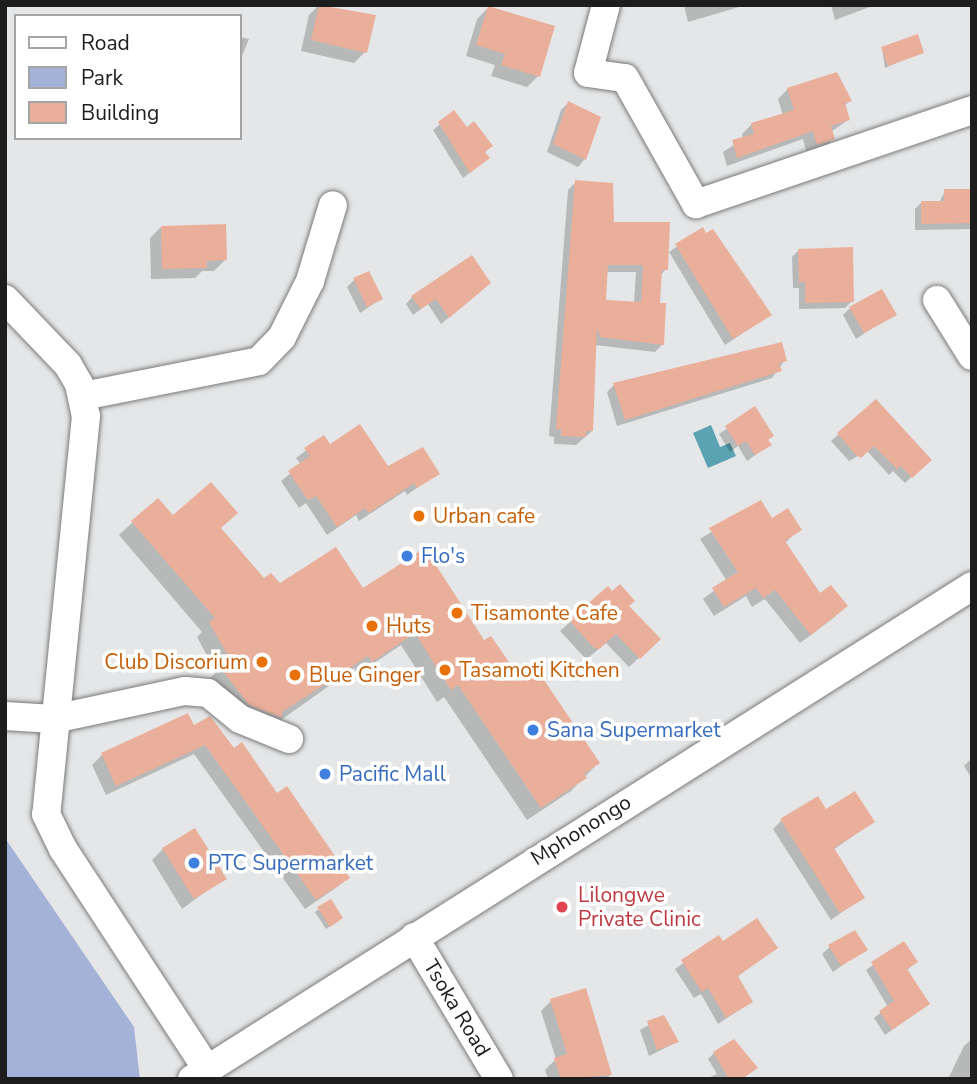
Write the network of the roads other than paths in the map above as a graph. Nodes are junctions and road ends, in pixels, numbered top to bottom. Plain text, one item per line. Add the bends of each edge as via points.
1 (606, 5) edge
2 (972, 110) edge
3 (333, 205) dead end
4 (5, 299) edge
5 (937, 300) dead end
6 (972, 356) edge
7 (83, 396) junction
8 (972, 586) edge
9 (5, 716) edge
10 (54, 719) junction
11 (289, 739) dead end
12 (414, 937) junction
13 (200, 1074) edge
14 (499, 1079) edge

1 - 2 street via 588,73 625,78 696,204
3 - 7 street via 310,281 282,337 259,361
4 - 7 street via 68,365
5 - 6 street
7 - 10 street via 86,416 80,483
8 - 12 street, Mphonongo
9 - 10 street
10 - 11 street via 185,691 208,693 240,719
10 - 13 street via 46,814
12 - 13 street, Mphonongo
12 - 14 street, Tsoka Road

